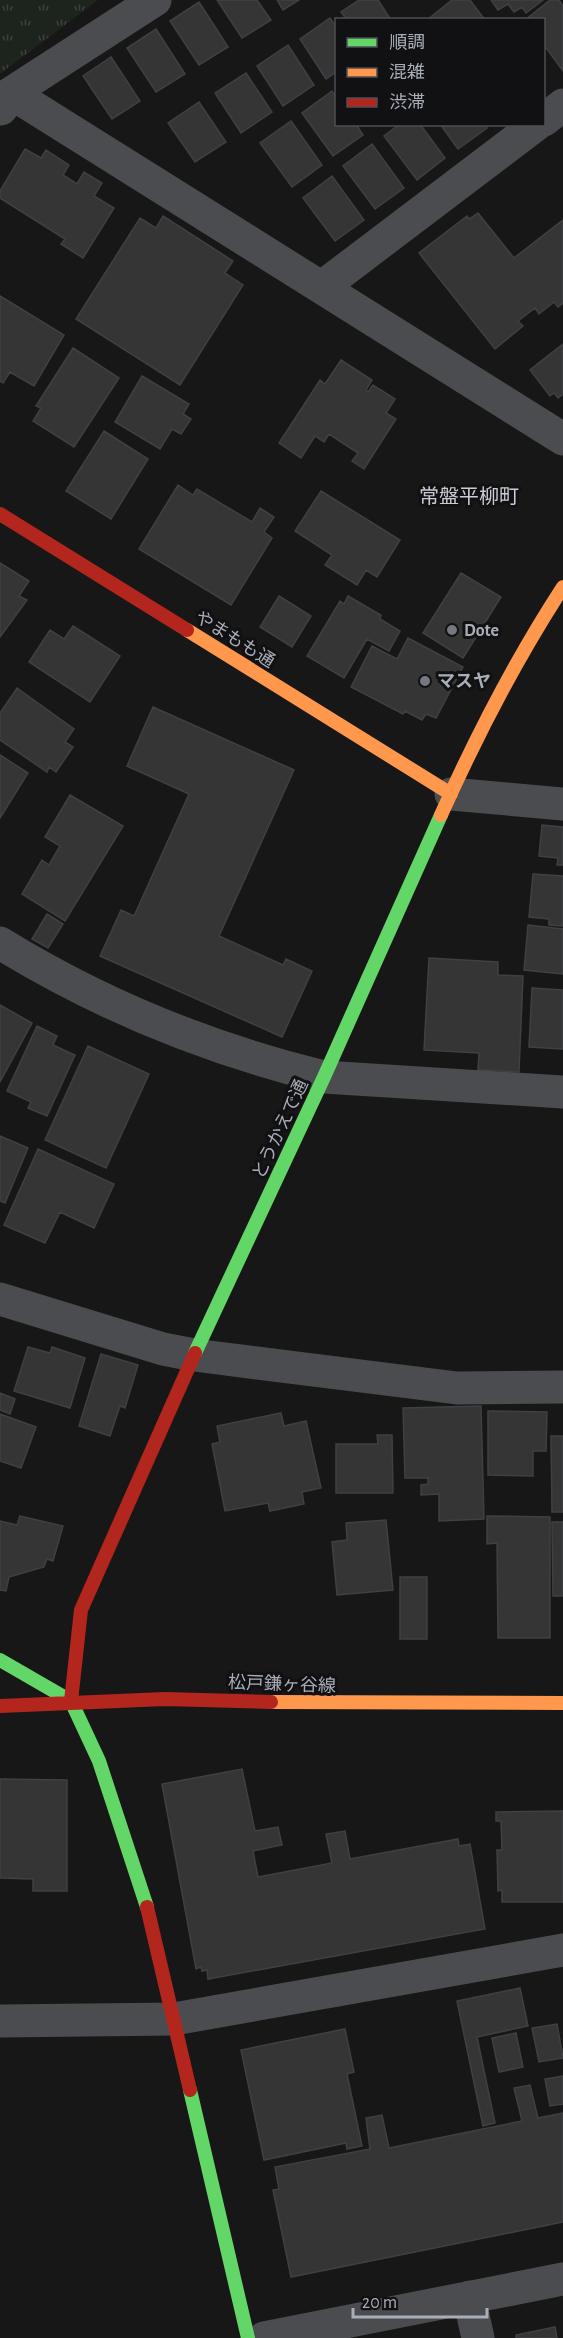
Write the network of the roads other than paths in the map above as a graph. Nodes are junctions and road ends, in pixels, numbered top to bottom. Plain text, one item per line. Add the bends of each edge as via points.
1 (155, 0) edge
2 (6, 101) edge
3 (563, 105) edge
4 (545, 118) edge
5 (534, 126) edge
6 (322, 287) junction
7 (563, 439) edge
8 (0, 514) edge
9 (563, 587) edge
10 (451, 794) junction
11 (563, 804) edge
12 (0, 943) edge
13 (324, 1077) junction
14 (563, 1092) edge
15 (0, 1299) edge
16 (194, 1355) junction
17 (563, 1387) edge
18 (0, 1660) edge
19 (71, 1701) junction
20 (563, 1703) edge
21 (0, 1706) edge
22 (563, 1950) edge
23 (174, 2019) junction
24 (0, 2021) edge
25 (563, 2279) edge
26 (469, 2297) junction
27 (249, 2338) edge
28 (264, 2338) edge
29 (478, 2338) edge

1 - 2 street
2 - 6 street
3 - 4 street
5 - 6 street
6 - 7 street
8 - 10 street, やまもも通
9 - 10 street, とうかえで通 via 469,752
10 - 11 street
10 - 13 street, とうかえで通
12 - 13 street via 126,1011 210,1044
13 - 14 street
13 - 16 street, とうかえで通
15 - 16 street
16 - 17 street via 457,1388
16 - 19 street, とうかえで通 via 81,1610
18 - 19 street
19 - 20 street, 松戸鎌ヶ谷線
19 - 21 street, 松戸鎌ヶ谷線
19 - 23 street via 99,1761 145,1900
22 - 23 street
23 - 24 street
23 - 27 street
25 - 26 street
26 - 28 street
26 - 29 street

